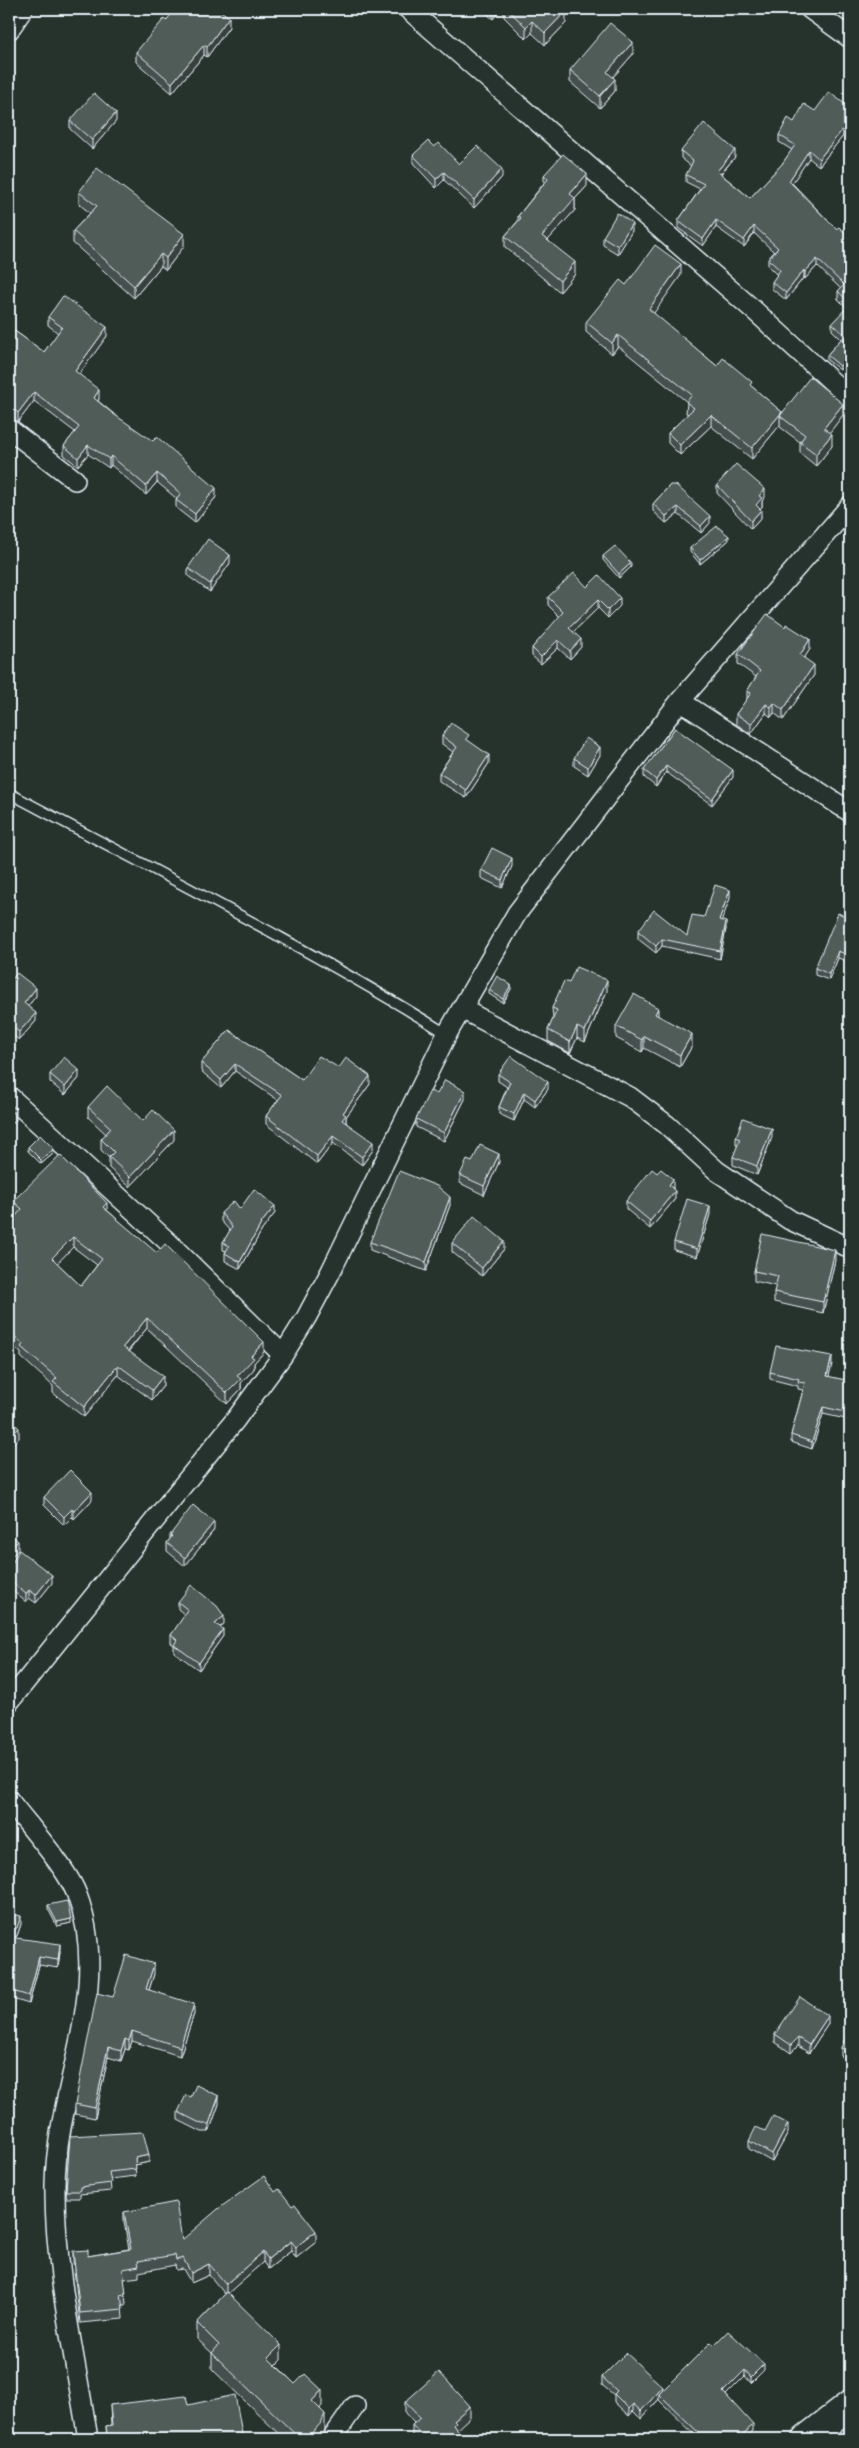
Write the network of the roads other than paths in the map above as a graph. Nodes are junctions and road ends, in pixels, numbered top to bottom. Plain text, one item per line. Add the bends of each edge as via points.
1 (23, 9) edge
2 (408, 9) edge
3 (810, 9) edge
4 (9, 30) edge
5 (850, 38) edge
6 (850, 398) edge
7 (9, 429) edge
8 (75, 480) dead end
9 (850, 506) edge
10 (680, 701) junction
11 (9, 793) edge
12 (850, 812) edge
13 (462, 1009) junction
14 (447, 1034) junction
15 (9, 1096) edge
16 (850, 1248) edge
17 (283, 1355) junction
18 (9, 1702) edge
19 (9, 1800) edge
20 (850, 2405) edge
21 (355, 2406) dead end
22 (88, 2439) edge
23 (332, 2439) edge
24 (806, 2439) edge

1 - 4 street
2 - 6 street
3 - 5 street
7 - 8 street
9 - 10 street
10 - 12 street
10 - 13 street via 517,913
11 - 14 lane
13 - 14 street
13 - 16 street via 630,1097 667,1125 717,1171 790,1220
14 - 17 street via 330,1273
15 - 17 street via 167,1241
17 - 18 street via 236,1419
19 - 22 street via 60,1866 77,1894 86,1929 87,1996 61,2116 54,2187 57,2246
20 - 24 highway
21 - 23 street

